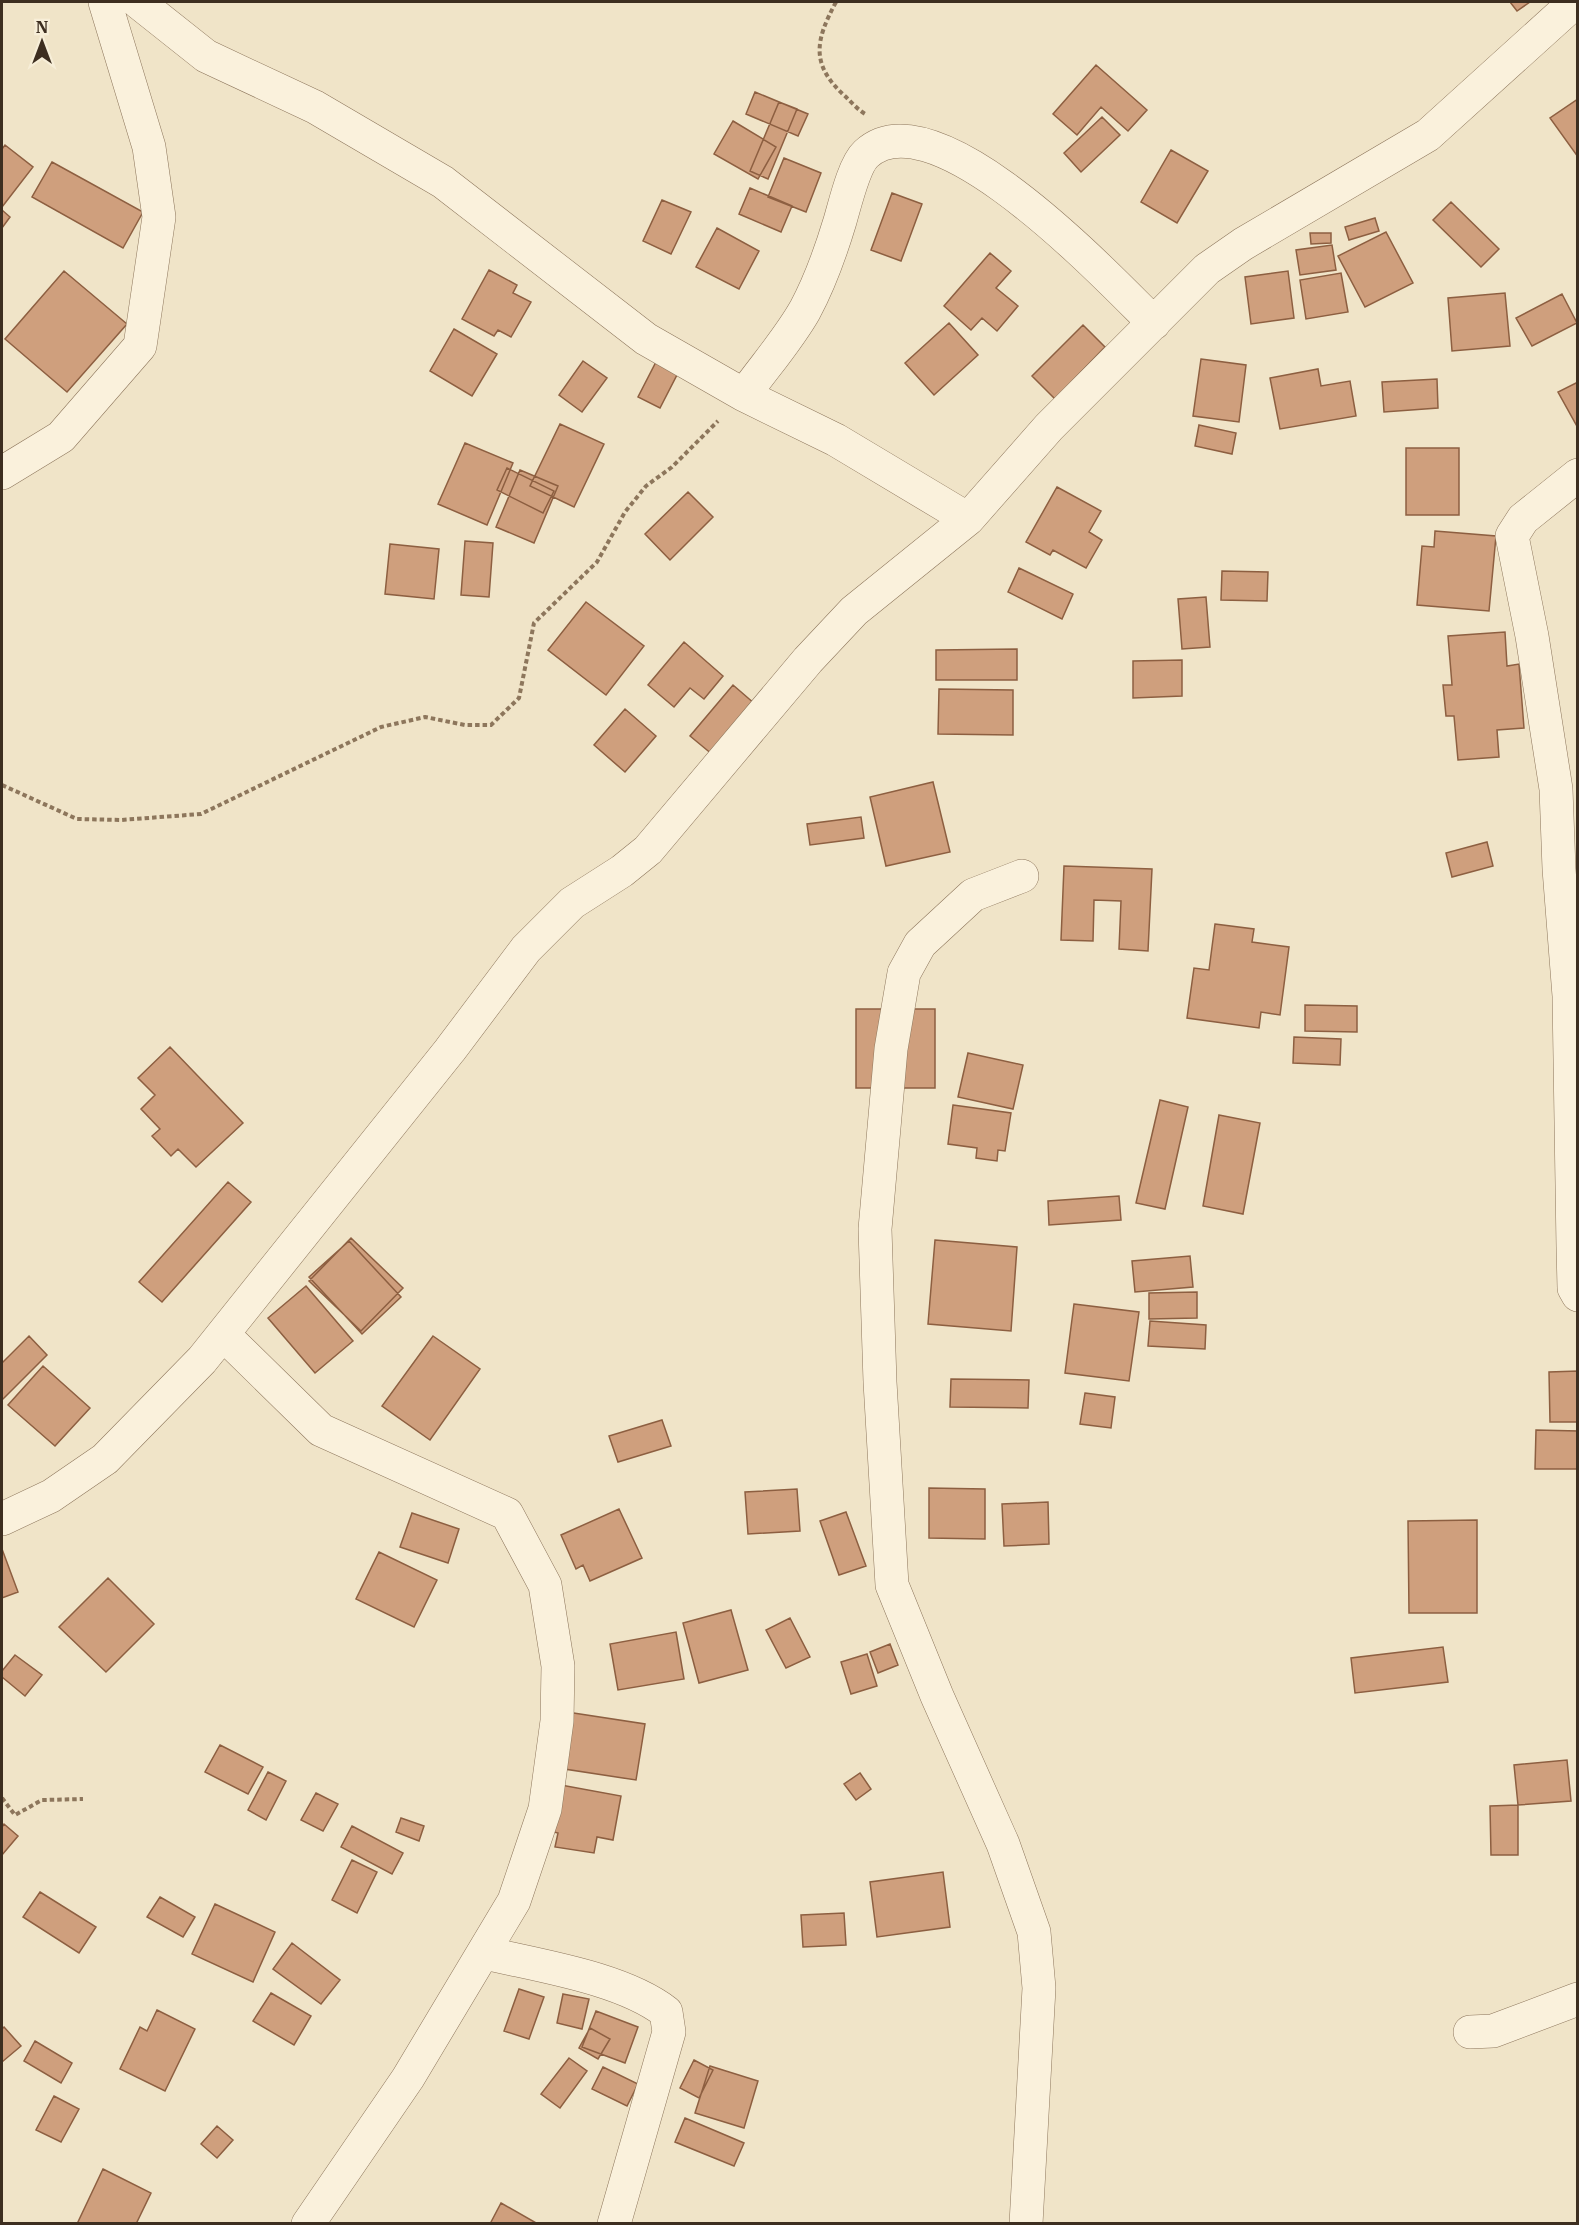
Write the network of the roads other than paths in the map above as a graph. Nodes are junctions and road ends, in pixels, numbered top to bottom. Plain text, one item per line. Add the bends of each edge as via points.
1 (105, 2) edge
2 (138, 2) edge
3 (1575, 2) edge
4 (1154, 323) junction
5 (744, 395) junction
6 (2, 473) edge
7 (1578, 475) edge
8 (968, 519) junction
9 (1022, 876) dead end
10 (1578, 1295) edge
11 (223, 1334) junction
12 (2, 1518) edge
13 (485, 1953) junction
14 (1578, 1999) edge
15 (1470, 2032) dead end
16 (308, 2223) edge
17 (614, 2223) edge
18 (1026, 2223) edge

1 - 6 street via 149,147 159,217 140,346 61,437
2 - 5 street via 206,56 315,106 443,182 646,339
3 - 4 street via 1428,135 1207,269
4 - 5 street via 1051,223 979,170 928,143 880,145 865,154 856,171 829,256 805,310
4 - 8 street via 1050,427
5 - 8 street via 836,440
7 - 10 street via 1523,519 1512,536 1557,789 1569,996 1574,1288
8 - 11 street via 854,611 648,850 572,903 526,950
9 - 18 street via 973,895 920,944 904,973 891,1049 875,1229 892,1585 1003,1844 1034,1932 1039,1988
11 - 12 street via 105,1459 51,1496
11 - 13 street via 321,1430 507,1514 545,1585 558,1666 557,1721 545,1809 514,1902
13 - 16 street via 408,2078
13 - 17 street via 626,1988 666,2012 669,2032
14 - 15 street via 1492,2031

